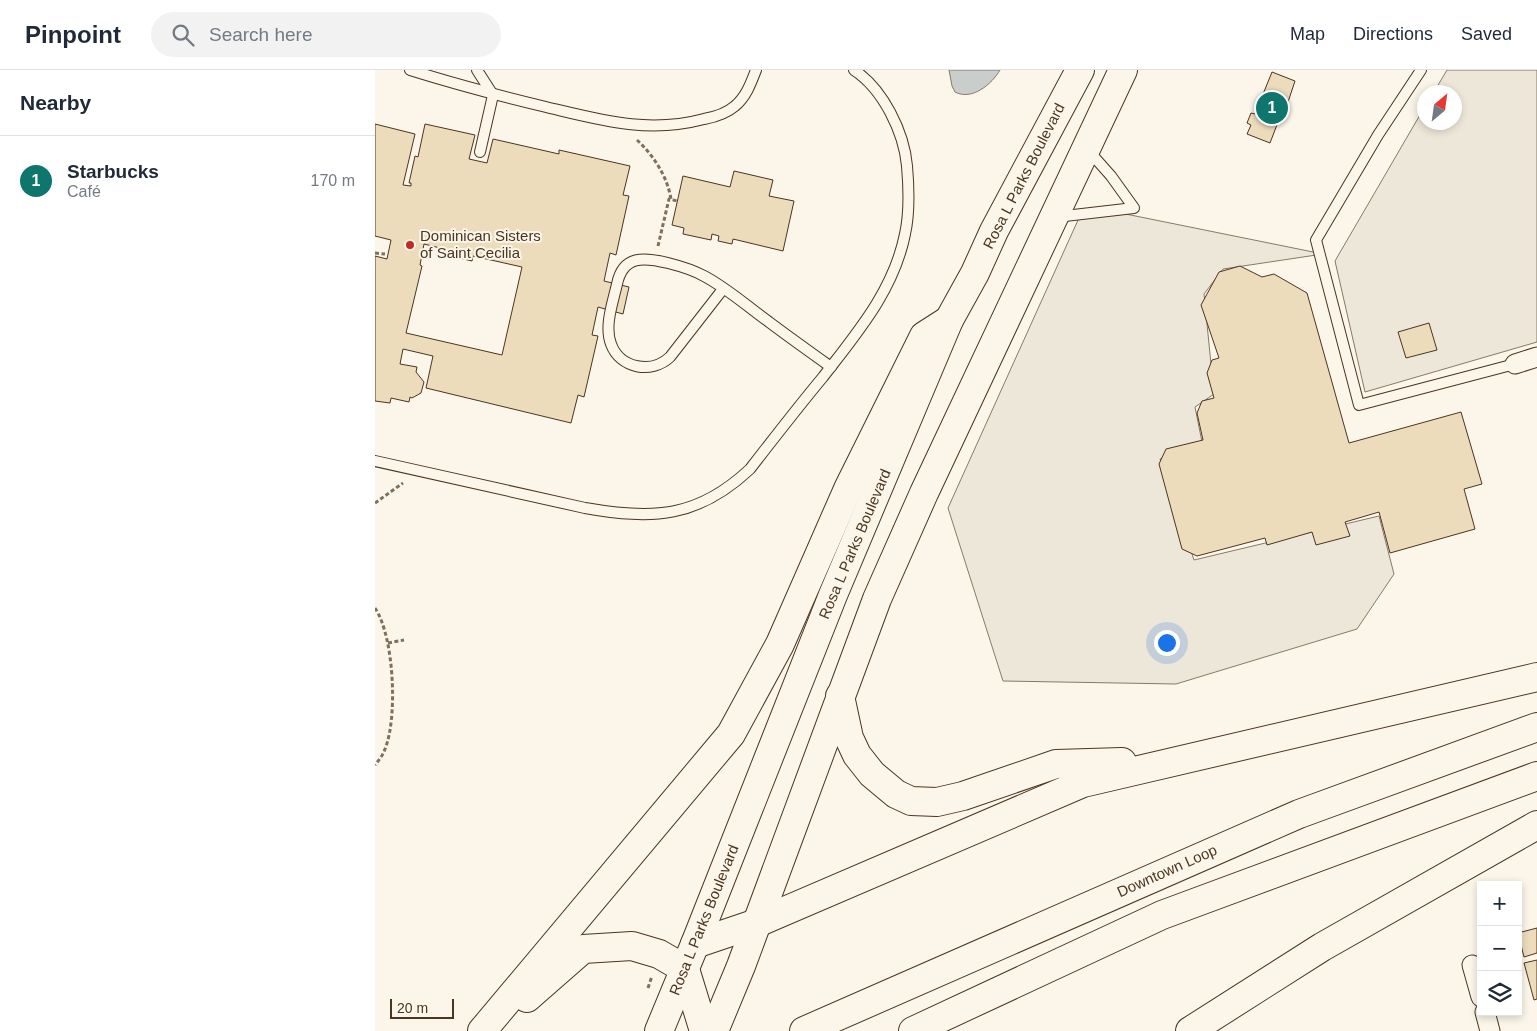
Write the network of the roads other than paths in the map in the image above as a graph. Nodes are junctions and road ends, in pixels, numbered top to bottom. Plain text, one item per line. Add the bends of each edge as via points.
1 (410, 70) edge
2 (477, 70) edge
3 (755, 70) edge
4 (854, 70) edge
5 (1080, 70) edge
6 (1123, 70) edge
7 (1421, 70) edge
8 (493, 95) junction
9 (1087, 149) junction
10 (480, 152) dead end
11 (1055, 218) junction
12 (723, 289) junction
13 (949, 320) junction
14 (1537, 357) edge
15 (1515, 364) joint
16 (831, 367) junction
17 (375, 461) edge
18 (1537, 677) edge
19 (840, 696) junction
20 (1537, 727) edge
21 (1185, 759) junction
22 (1537, 776) edge
23 (1537, 825) edge
24 (757, 923) junction
25 (695, 944) junction
26 (1472, 965) dead end
27 (685, 969) junction
28 (1477, 983) edge
29 (1486, 1016) edge
30 (482, 1031) edge
31 (489, 1031) edge
32 (659, 1031) edge
33 (705, 1031) edge
34 (714, 1031) edge
35 (804, 1031) edge
36 (913, 1031) edge
37 (1190, 1031) edge
38 (1490, 1031) edge

1 - 8 lane
2 - 8 lane
3 - 8 lane via 743,99 725,113 663,127 619,124
4 - 16 lane via 871,84 901,135 906,152 909,208 898,260 881,298
5 - 13 main road, Rosa L Parks Boulevard
6 - 9 main road
7 - 15 lane via 1377,135 1316,240 1359,405
8 - 10 lane
9 - 11 main road
9 - 11 lane via 1134,208
11 - 19 main road via 916,511 877,599
12 - 12 lane via 702,275 676,265 643,258 635,260 626,266 618,280 609,322 612,348 635,366 648,367 666,361
12 - 16 lane
13 - 25 main road, Rosa L Parks Boulevard via 833,595
13 - 30 main road via 924,336 848,489 780,644 731,734
14 - 15 street
16 - 17 lane via 737,481 708,500 668,513 625,514 593,509
18 - 21 main road
19 - 21 main road via 849,738 857,755 872,774 895,794 911,801 937,802 963,796 1056,764
19 - 24 main road
20 - 35 main road, Downtown Loop via 1299,814
21 - 24 main road via 1083,783
22 - 36 main road via 1162,915
23 - 37 main road via 1322,947
24 - 25 main road
24 - 34 main road
25 - 27 main road, Rosa L Parks Boulevard
26 - 28 street
27 - 31 main road via 659,954 632,946 583,949
27 - 32 main road, Rosa L Parks Boulevard
27 - 33 main road
29 - 38 street

